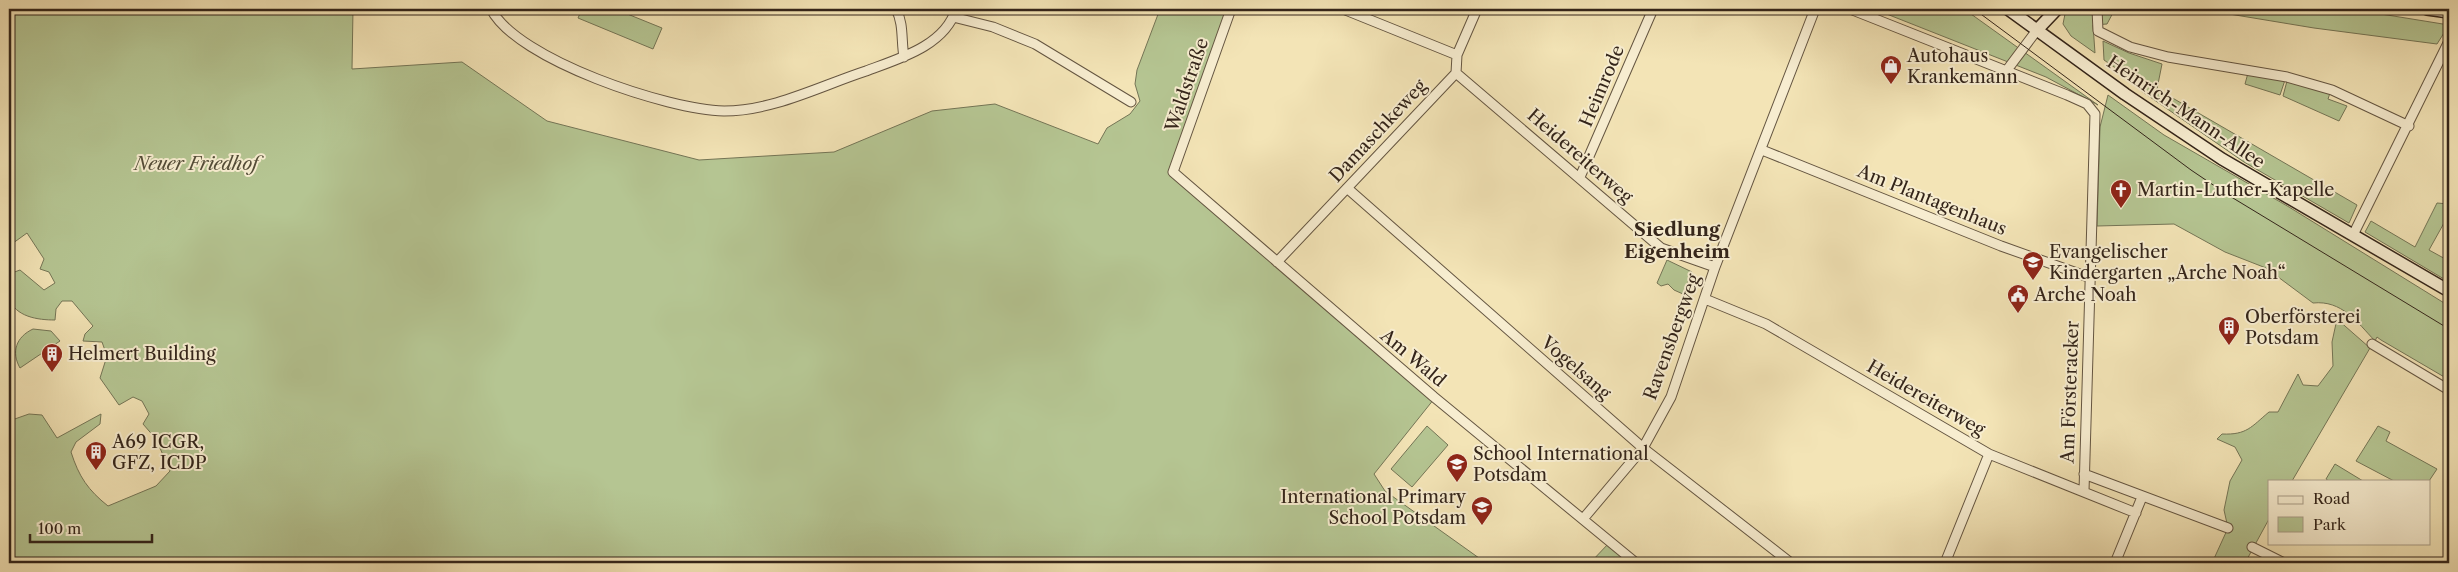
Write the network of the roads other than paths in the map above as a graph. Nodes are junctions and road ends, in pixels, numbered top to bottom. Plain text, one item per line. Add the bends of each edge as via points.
1 (490, 9) edge
2 (896, 9) edge
3 (1231, 9) edge
4 (1343, 9) edge
5 (1477, 9) edge
6 (1653, 9) edge
7 (1815, 9) edge
8 (1850, 9) edge
9 (2008, 9) edge
10 (2056, 9) edge
11 (2098, 9) edge
12 (2427, 9) edge
13 (2449, 12) edge
14 (955, 13) edge
15 (2037, 30) junction
16 (2449, 41) edge
17 (1457, 55) junction
18 (904, 57) junction
19 (2007, 70) junction
20 (1456, 73) junction
21 (1131, 102) dead end
22 (2409, 126) junction
23 (1762, 150) junction
24 (1173, 172) joint
25 (1580, 177) junction
26 (1347, 188) junction
27 (2353, 235) junction
28 (1276, 262) junction
29 (1715, 267) junction
30 (2091, 278) junction
31 (2449, 291) edge
32 (1704, 299) junction
33 (2372, 344) dead end
34 (2449, 390) edge
35 (1643, 448) junction
36 (1989, 454) junction
37 (2084, 474) junction
38 (2084, 491) junction
39 (2142, 497) junction
40 (2136, 513) junction
41 (1583, 519) junction
42 (2228, 528) dead end
43 (2252, 547) dead end
44 (1636, 563) edge
45 (1791, 563) edge
46 (1945, 563) edge
47 (2114, 563) edge
48 (2284, 563) edge

1 - 18 street via 513,34 571,68 666,102 696,109 722,111 766,105
2 - 18 street via 902,23
3 - 24 street, Waldstraße
4 - 17 street
5 - 17 street
6 - 25 street, Heimrode
7 - 23 street, Ravensbergweg
8 - 19 street
9 - 15 main road, Heinrich-Mann-Allee
10 - 15 main road
11 - 22 street via 2098,31 2130,46 2168,57 2287,77 2332,90
12 - 13 main road
14 - 18 street via 947,26 928,44
14 - 21 street via 1035,44
15 - 19 street
15 - 27 main road, Heinrich-Mann-Allee via 2192,140
16 - 22 street
17 - 20 street
19 - 30 street, Am Försteracker via 2087,104 2095,114
20 - 25 street, Heidereiterweg
20 - 26 street, Damaschkeweg
22 - 27 street
23 - 29 street, Ravensbergweg
23 - 30 street, Am Plantagenhaus via 2001,246
24 - 28 street, Am Wald
25 - 29 street, Heidereiterweg via 1661,248
26 - 28 street, Damaschkeweg
26 - 35 street, Vogelsang
27 - 31 main road, Heinrich-Mann-Allee
28 - 41 street, Am Wald
29 - 32 street, Ravensbergweg
30 - 37 street, Am Försteracker
32 - 35 street, Ravensbergweg via 1671,397
32 - 36 street, Heidereiterweg via 1766,324
33 - 34 street
35 - 41 street, Ravensbergweg
35 - 45 street, Vogelsang
36 - 38 street, Heidereiterweg
36 - 46 street
37 - 38 street, Am Försteracker
37 - 39 street
38 - 40 street, Heidereiterweg
39 - 40 street
39 - 42 street
40 - 47 street
41 - 44 street, Am Wald
43 - 48 street

